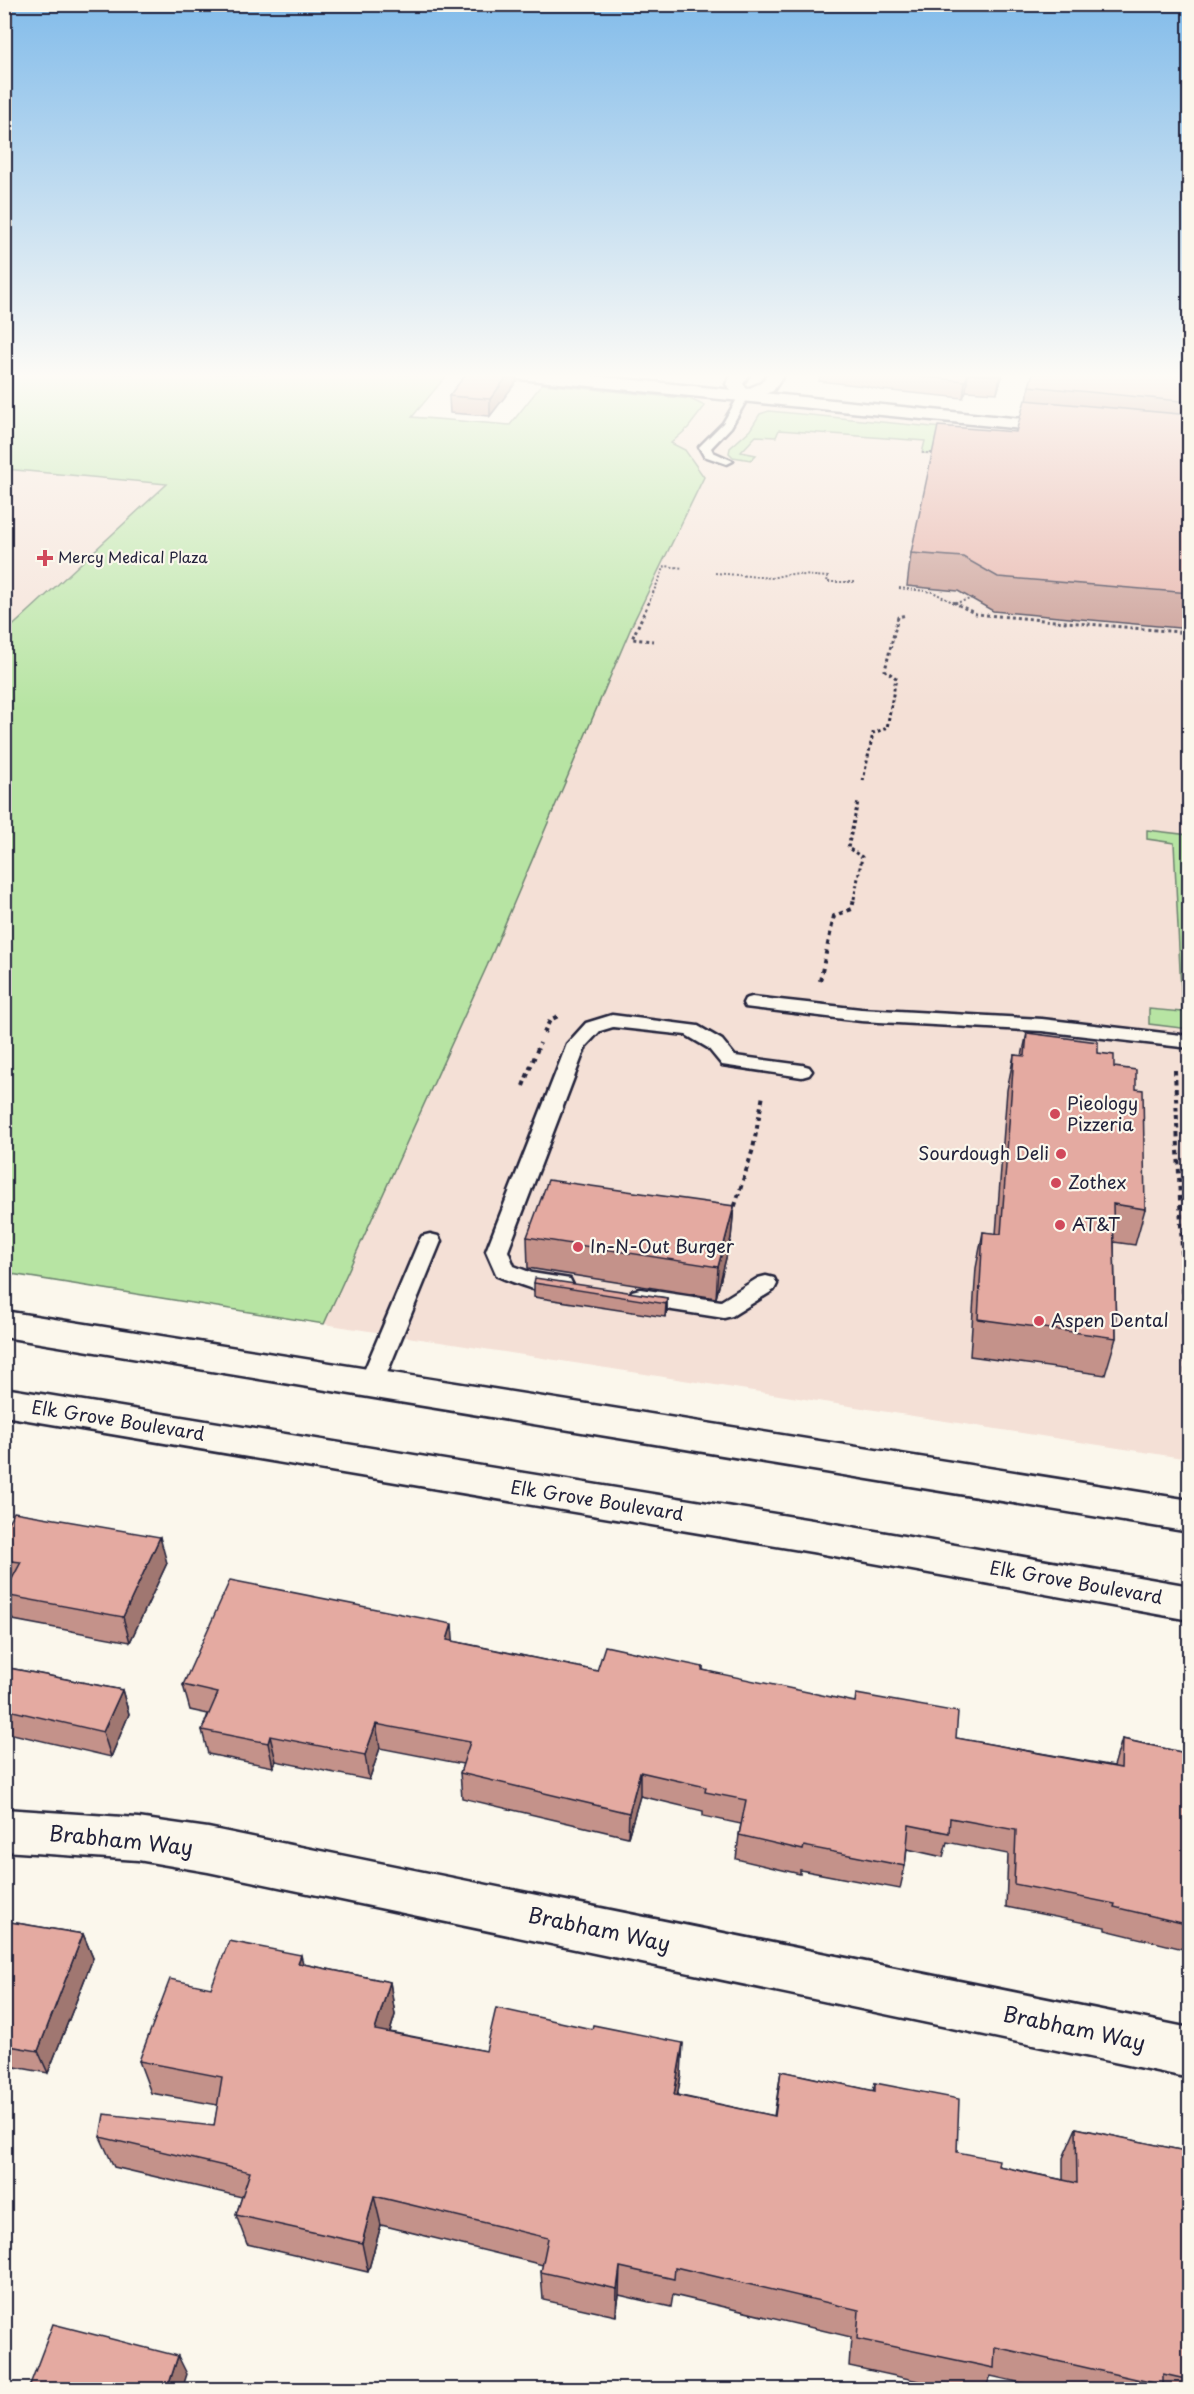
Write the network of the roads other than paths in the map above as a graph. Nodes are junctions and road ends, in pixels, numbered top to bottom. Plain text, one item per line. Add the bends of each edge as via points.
1 (752, 1003) dead end
2 (1190, 1042) edge
3 (802, 1071) dead end
4 (430, 1241) dead end
5 (766, 1284) dead end
6 (586, 1289) edge
7 (621, 1294) edge
8 (4, 1324) edge
9 (371, 1383) junction
10 (4, 1402) edge
11 (1190, 1516) edge
12 (1190, 1603) edge
13 (4, 1830) edge
14 (1190, 2053) edge

1 - 2 lane via 861,1015 1042,1025
3 - 6 lane via 729,1061 715,1044 691,1030 612,1021 593,1027 577,1044 497,1251 505,1271 529,1280
4 - 9 lane
5 - 7 lane via 724,1310
8 - 9 street
9 - 11 street
10 - 12 street, Elk Grove Boulevard
13 - 14 street, Brabham Way via 138,1839 208,1850

